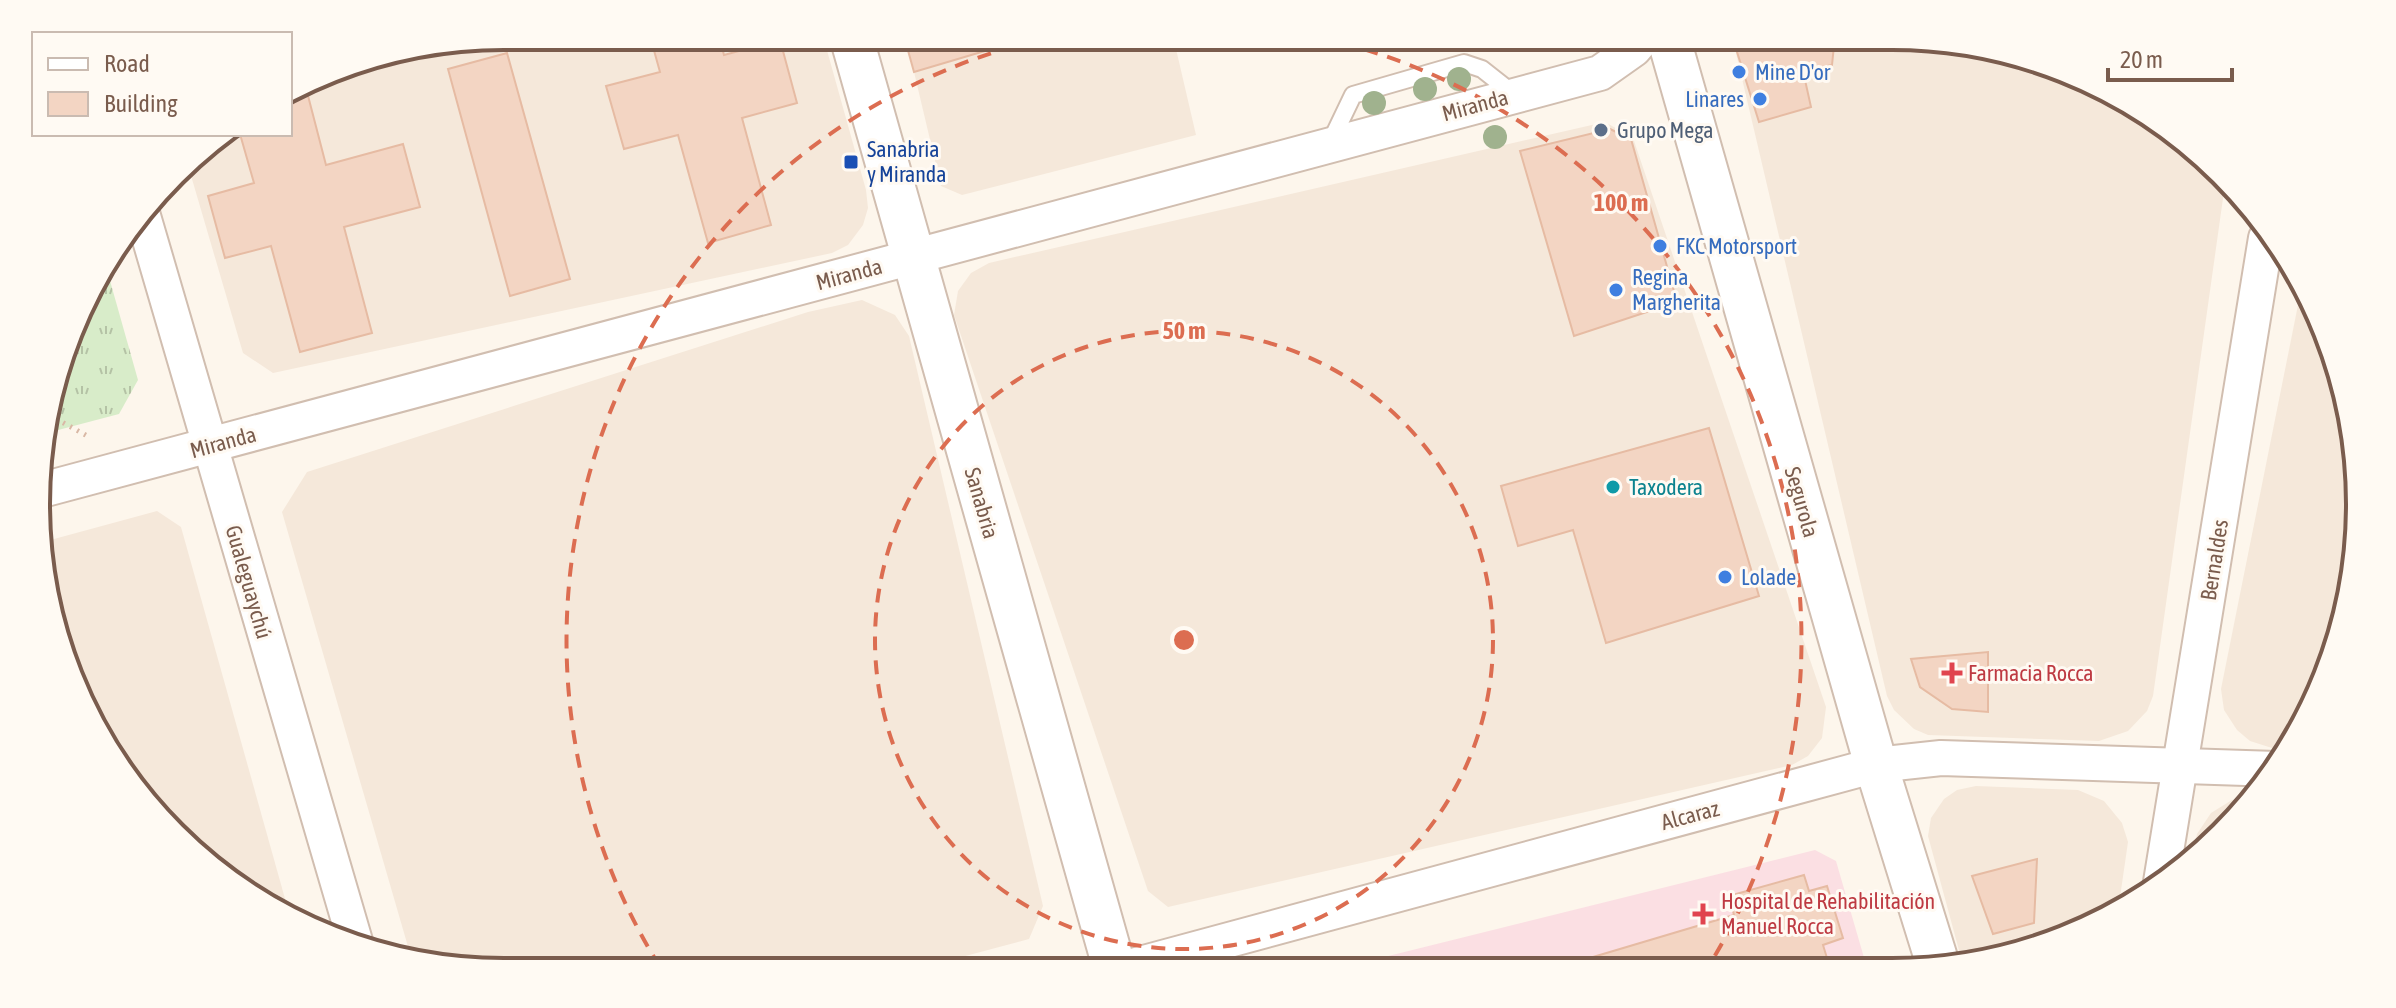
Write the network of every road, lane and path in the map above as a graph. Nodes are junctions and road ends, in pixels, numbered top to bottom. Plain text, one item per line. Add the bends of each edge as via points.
1 (855, 50) edge
2 (1633, 50) edge
3 (1672, 50) edge
4 (146, 226) edge
5 (2265, 246) edge
6 (912, 257) junction
7 (209, 446) junction
8 (51, 488) edge
9 (1876, 765) junction
10 (2180, 766) junction
11 (2260, 769) edge
12 (2163, 867) edge
13 (352, 932) edge
14 (1935, 956) edge
15 (1113, 958) edge
16 (1160, 958) edge

1 - 6 street, Sanabria
2 - 6 street, Miranda via 1600,73
3 - 9 street, Segurola
4 - 7 street, Gualeguaychú
5 - 10 street, Bernaldes
6 - 7 street, Miranda
6 - 15 street, Sanabria
7 - 8 street, Miranda
7 - 13 street, Gualeguaychú
9 - 10 street, Alcaraz via 1941,758
9 - 14 street, Segurola
9 - 16 street, Alcaraz
10 - 11 street, Alcaraz
10 - 12 street, Bernaldes

